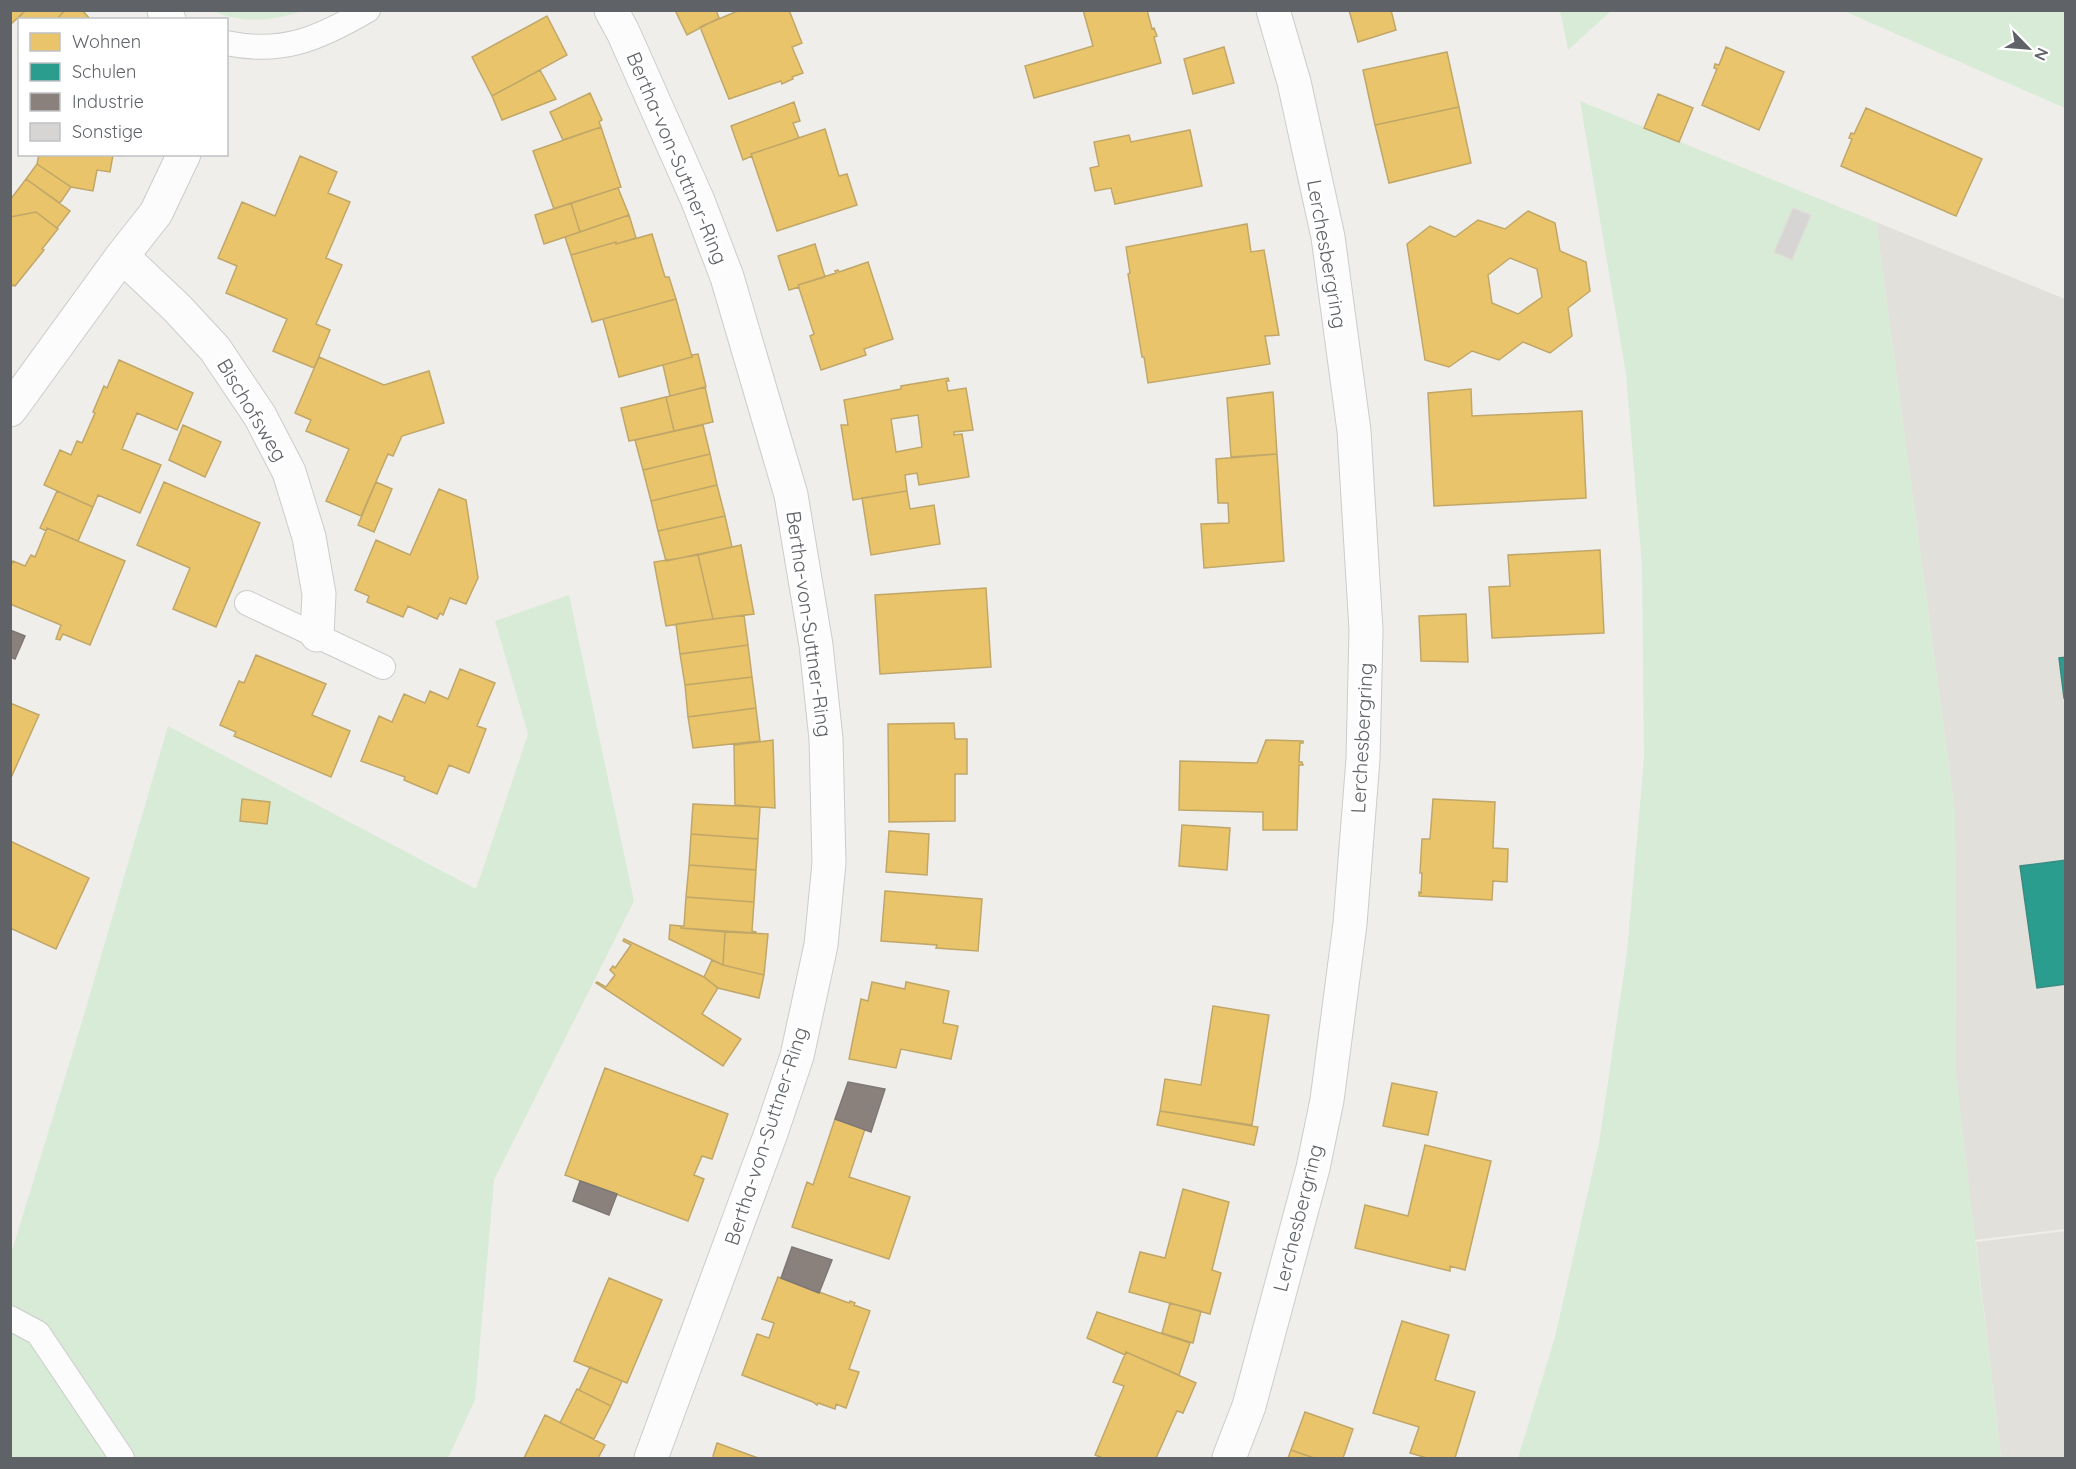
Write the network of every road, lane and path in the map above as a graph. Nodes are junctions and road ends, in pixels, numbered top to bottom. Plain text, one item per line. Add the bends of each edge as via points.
1 (369, 10) edge
2 (611, 10) edge
3 (1273, 10) edge
4 (228, 43) edge
5 (183, 156) edge
6 (122, 256) junction
7 (10, 410) edge
8 (247, 603) dead end
9 (317, 635) junction
10 (383, 666) dead end
11 (10, 1318) edge
12 (122, 1458) edge
13 (651, 1458) edge
14 (1229, 1458) edge

1 - 4 lane via 309,40 269,47
2 - 13 street, Bertha-von-Suttner-Ring via 698,201 727,277 791,495 816,645 826,739 829,863 821,945 797,1056
3 - 14 street, Lerchesbergring via 1294,82 1328,237 1354,431 1366,630 1363,759 1350,924 1327,1100 1313,1168 1248,1406
5 - 6 street via 156,213
6 - 7 street
6 - 9 street, Bischofsweg via 215,349 260,416 290,472 309,537 319,594
8 - 9 lane
9 - 10 lane
11 - 12 lane via 38,1333

